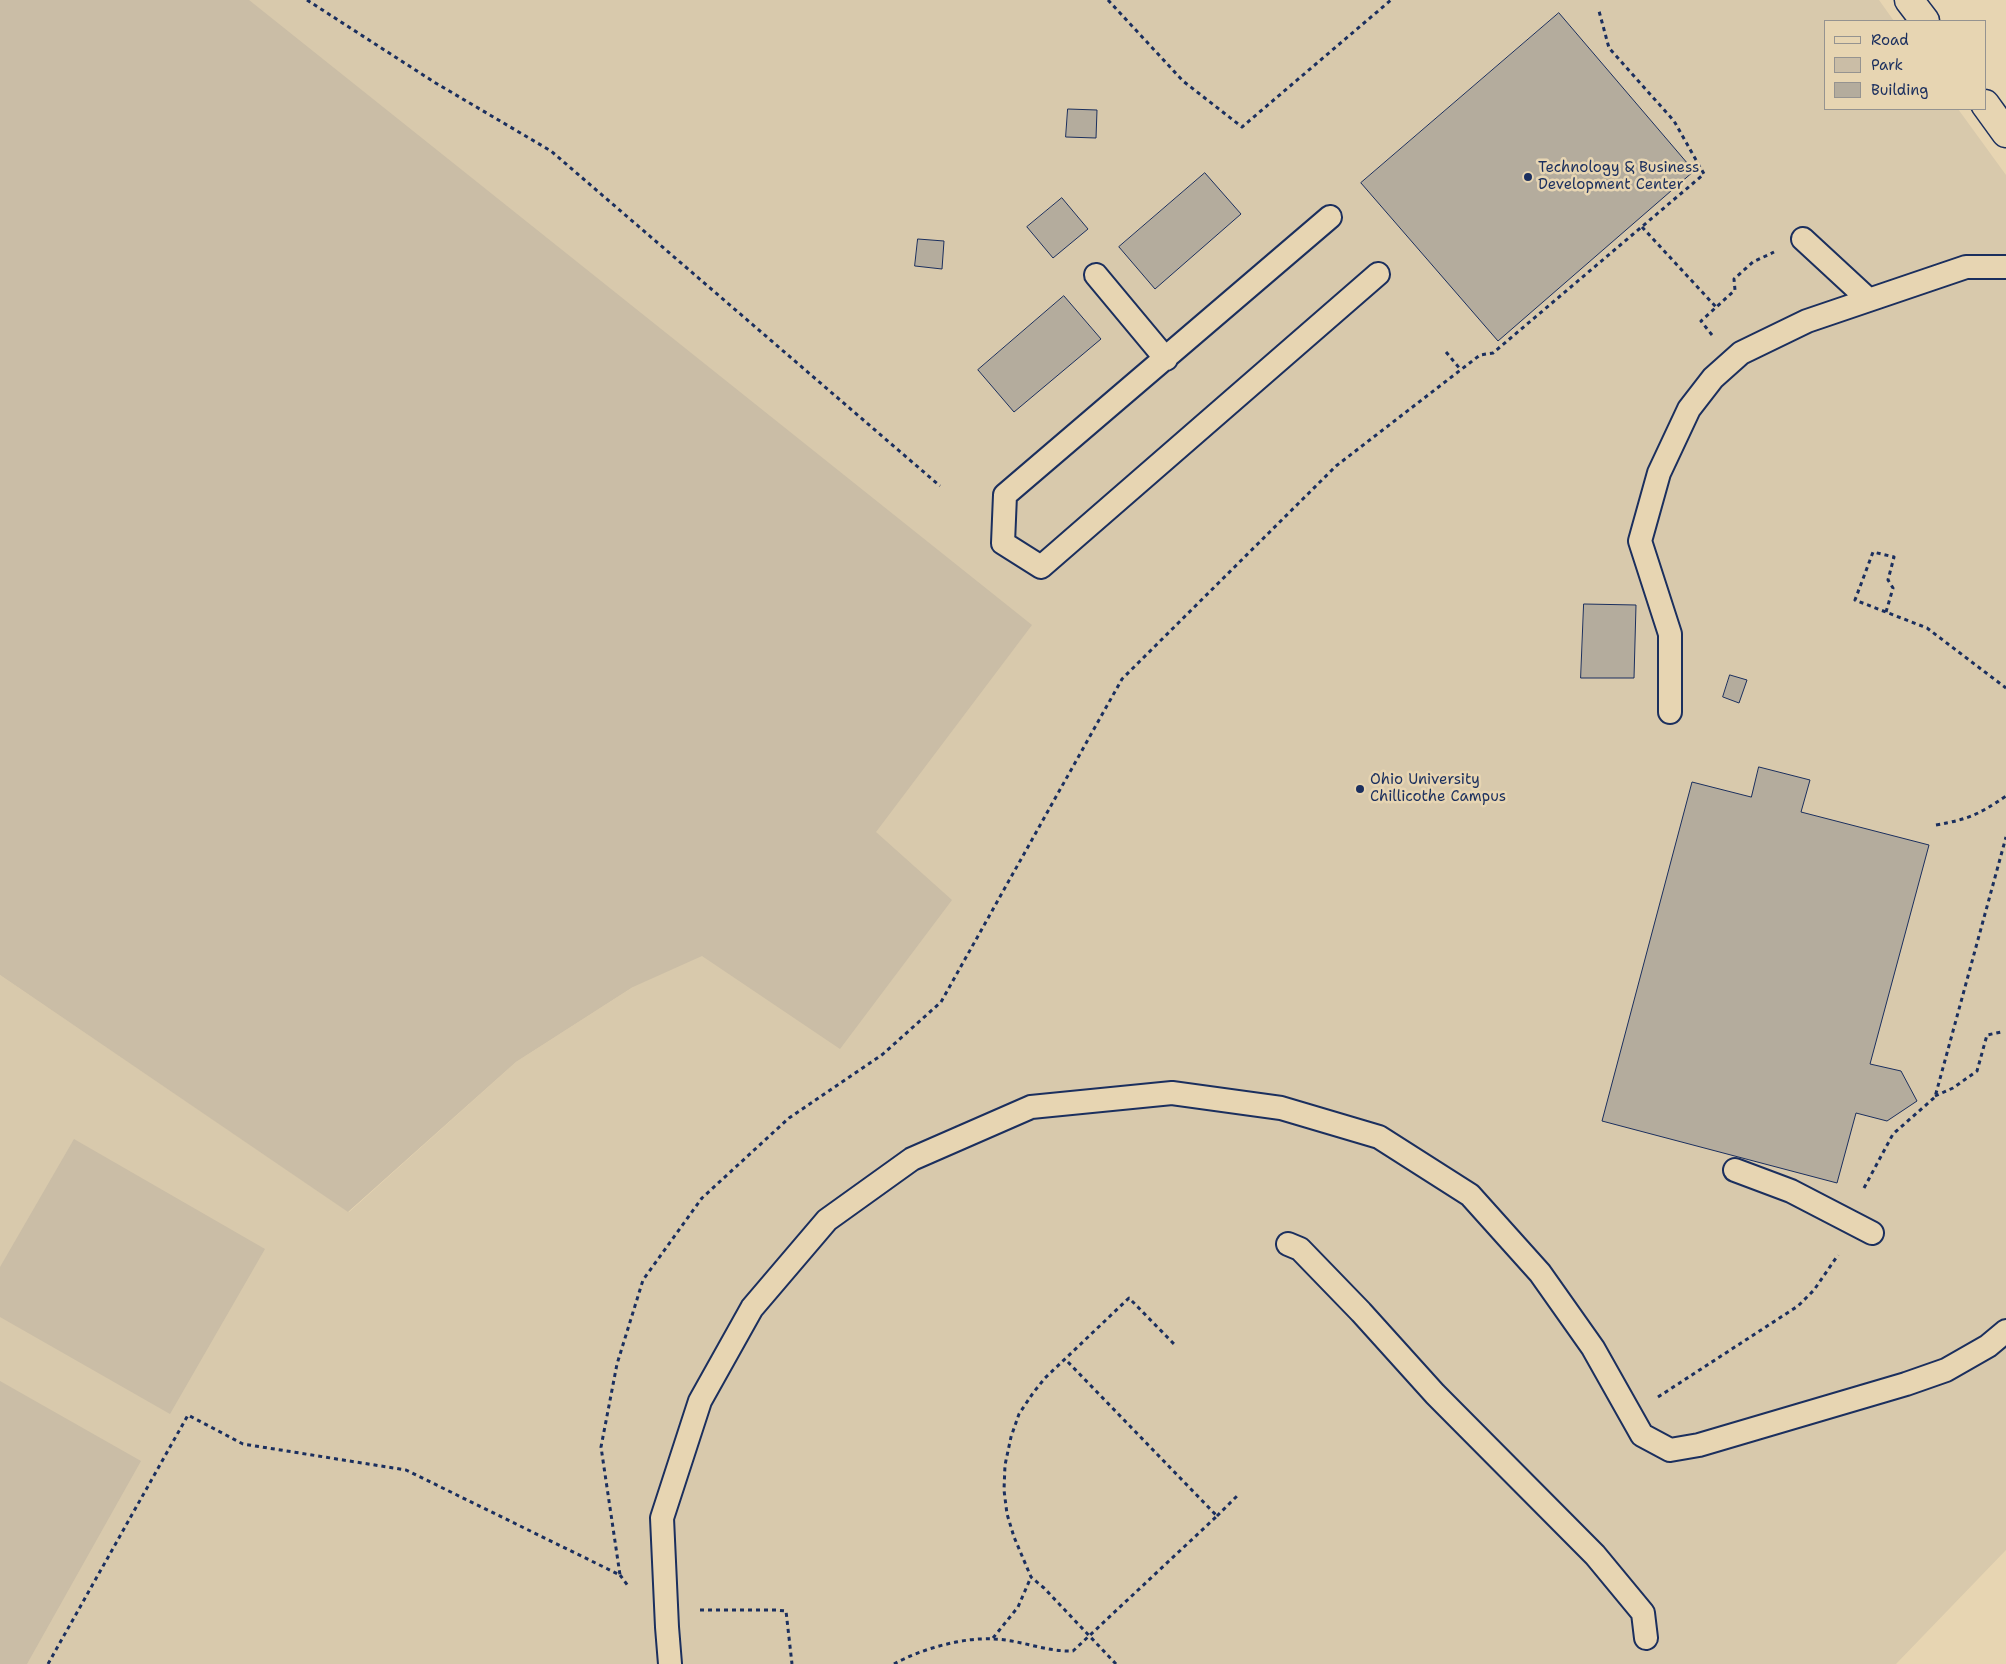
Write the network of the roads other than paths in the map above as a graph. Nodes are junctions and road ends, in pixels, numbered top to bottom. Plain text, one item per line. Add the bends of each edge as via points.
1 (1909, 0) edge
2 (1923, 20) edge
3 (1986, 105) edge
4 (2006, 133) edge
5 (1330, 217) dead end
6 (1803, 239) dead end
7 (2006, 267) edge
8 (1378, 274) dead end
9 (1096, 275) dead end
10 (1869, 300) junction
11 (1166, 359) junction
12 (1670, 712) dead end
13 (1735, 1170) dead end
14 (1872, 1233) dead end
15 (1288, 1244) dead end
16 (2006, 1331) edge
17 (1646, 1638) dead end
18 (670, 1664) edge

1 - 2 street
3 - 4 street
5 - 11 lane
6 - 10 lane
7 - 10 lane via 1966,267
8 - 11 lane via 1041,567 1003,544 1005,494
9 - 11 lane
10 - 12 lane via 1807,321 1741,353 1713,378 1688,409 1659,473 1640,541 1670,634
13 - 14 lane via 1791,1191
15 - 17 lane via 1300,1249 1435,1394 1595,1556 1643,1613
16 - 18 lane via 1988,1346 1946,1370 1699,1445 1670,1450 1642,1435 1593,1348 1540,1273 1470,1195 1379,1137 1281,1108 1172,1093 1031,1107 912,1160 827,1220 752,1308 700,1401 662,1518

